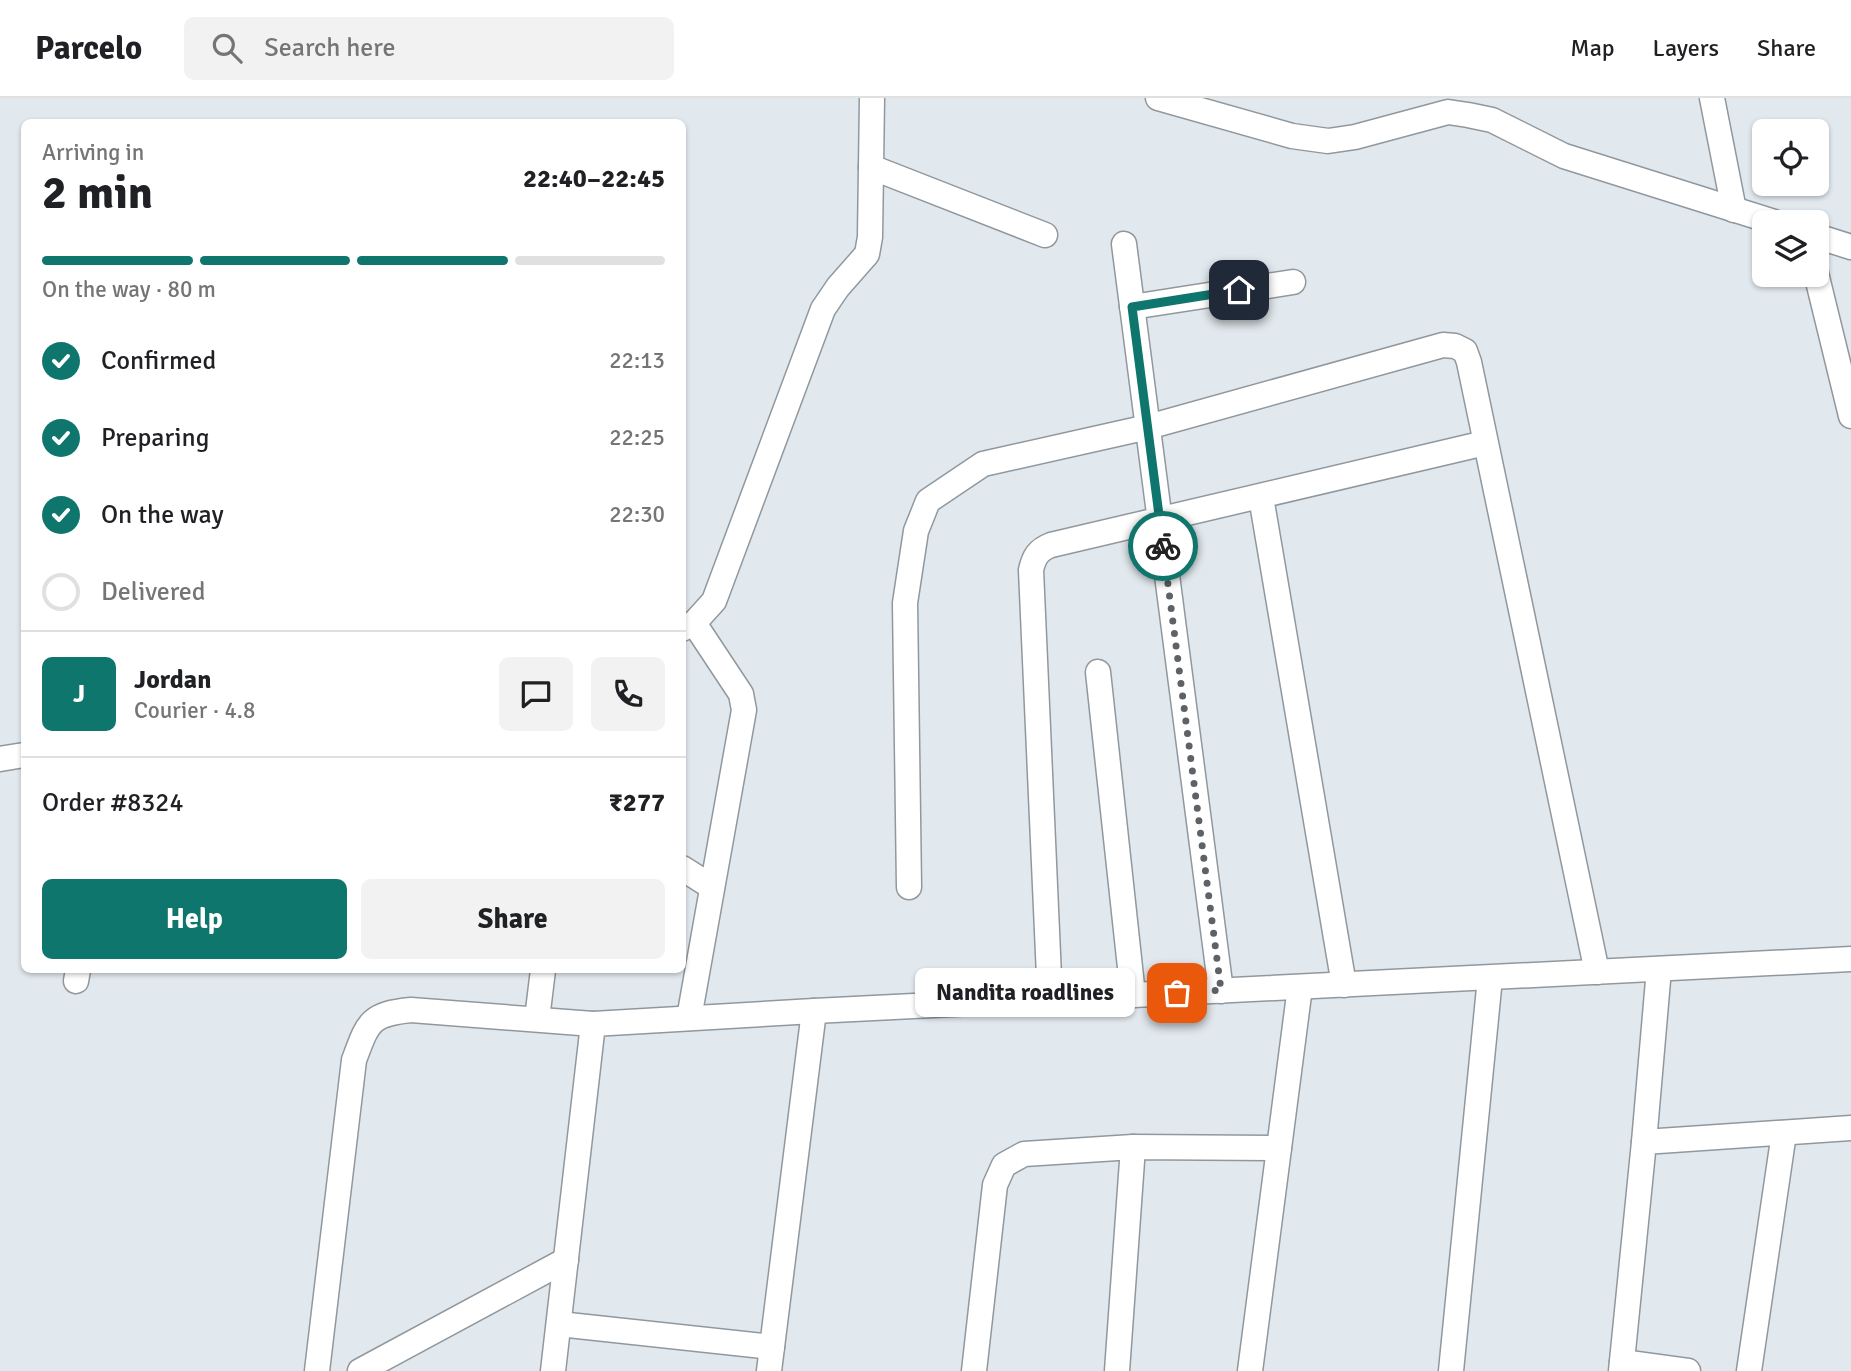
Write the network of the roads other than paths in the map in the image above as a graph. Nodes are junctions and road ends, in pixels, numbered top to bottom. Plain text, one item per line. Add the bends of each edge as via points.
1 (872, 98) edge
2 (1158, 98) edge
3 (1712, 98) edge
4 (872, 167) junction
5 (1734, 210) junction
6 (1752, 215) edge
7 (1045, 235) dead end
8 (1829, 240) edge
9 (1124, 244) dead end
10 (1851, 247) edge
11 (1293, 282) dead end
12 (1819, 287) edge
13 (1132, 307) junction
14 (1851, 416) edge
15 (1148, 427) junction
16 (1485, 443) junction
17 (1261, 497) junction
18 (1160, 520) junction
19 (688, 626) edge
20 (1098, 672) dead end
21 (21, 756) edge
22 (0, 759) edge
23 (686, 871) edge
24 (712, 887) junction
25 (909, 887) dead end
26 (1851, 960) edge
27 (1659, 969) junction
28 (1597, 972) junction
29 (543, 973) edge
30 (1490, 978) junction
31 (1343, 985) junction
32 (1300, 987) junction
33 (1221, 990) junction
34 (1133, 995) junction
35 (1051, 999) junction
36 (814, 1011) junction
37 (689, 1018) junction
38 (537, 1019) junction
39 (593, 1024) junction
40 (1851, 1128) edge
41 (1784, 1133) junction
42 (1644, 1142) junction
43 (1133, 1147) junction
44 (1279, 1148) junction
45 (566, 1260) junction
46 (559, 1324) junction
47 (771, 1359) edge
48 (1622, 1367) edge
49 (317, 1371) edge
50 (360, 1371) edge
51 (554, 1371) edge
52 (974, 1371) edge
53 (1117, 1371) edge
54 (1250, 1371) edge
55 (1451, 1371) edge
56 (1688, 1371) edge
57 (1749, 1371) edge

1 - 4 street
2 - 5 street via 1292,136 1328,141 1448,112 1468,115 1492,120 1564,156
3 - 5 street
4 - 7 street
4 - 19 street via 867,254 823,309 714,601
5 - 6 street
8 - 10 street
9 - 13 street
11 - 13 street
12 - 14 street
13 - 15 street
15 - 16 street via 1443,345 1465,351
15 - 18 street
15 - 25 street via 984,464 928,501 916,531 905,603
16 - 17 street
16 - 28 street
17 - 18 street
17 - 31 street
18 - 33 street
18 - 35 street via 1051,545 1034,558 1031,570
19 - 24 street via 740,694 744,710
20 - 34 street
21 - 22 street
23 - 24 street
24 - 37 street
26 - 27 street
27 - 28 street
27 - 42 street
28 - 30 street
29 - 38 street
30 - 31 street
30 - 55 street
31 - 32 street
32 - 33 street
32 - 44 street
33 - 34 street
34 - 35 street
35 - 36 street
36 - 37 street
36 - 47 street
37 - 39 street
38 - 39 street
38 - 49 street via 411,1010 387,1012 366,1027 354,1060
39 - 45 street
40 - 41 street
41 - 42 street
41 - 57 street
42 - 48 street
43 - 44 street
43 - 52 street via 1024,1154 1004,1165 995,1185
43 - 53 street
44 - 54 street
45 - 46 street
45 - 50 street
46 - 47 street
46 - 51 street
48 - 56 street

